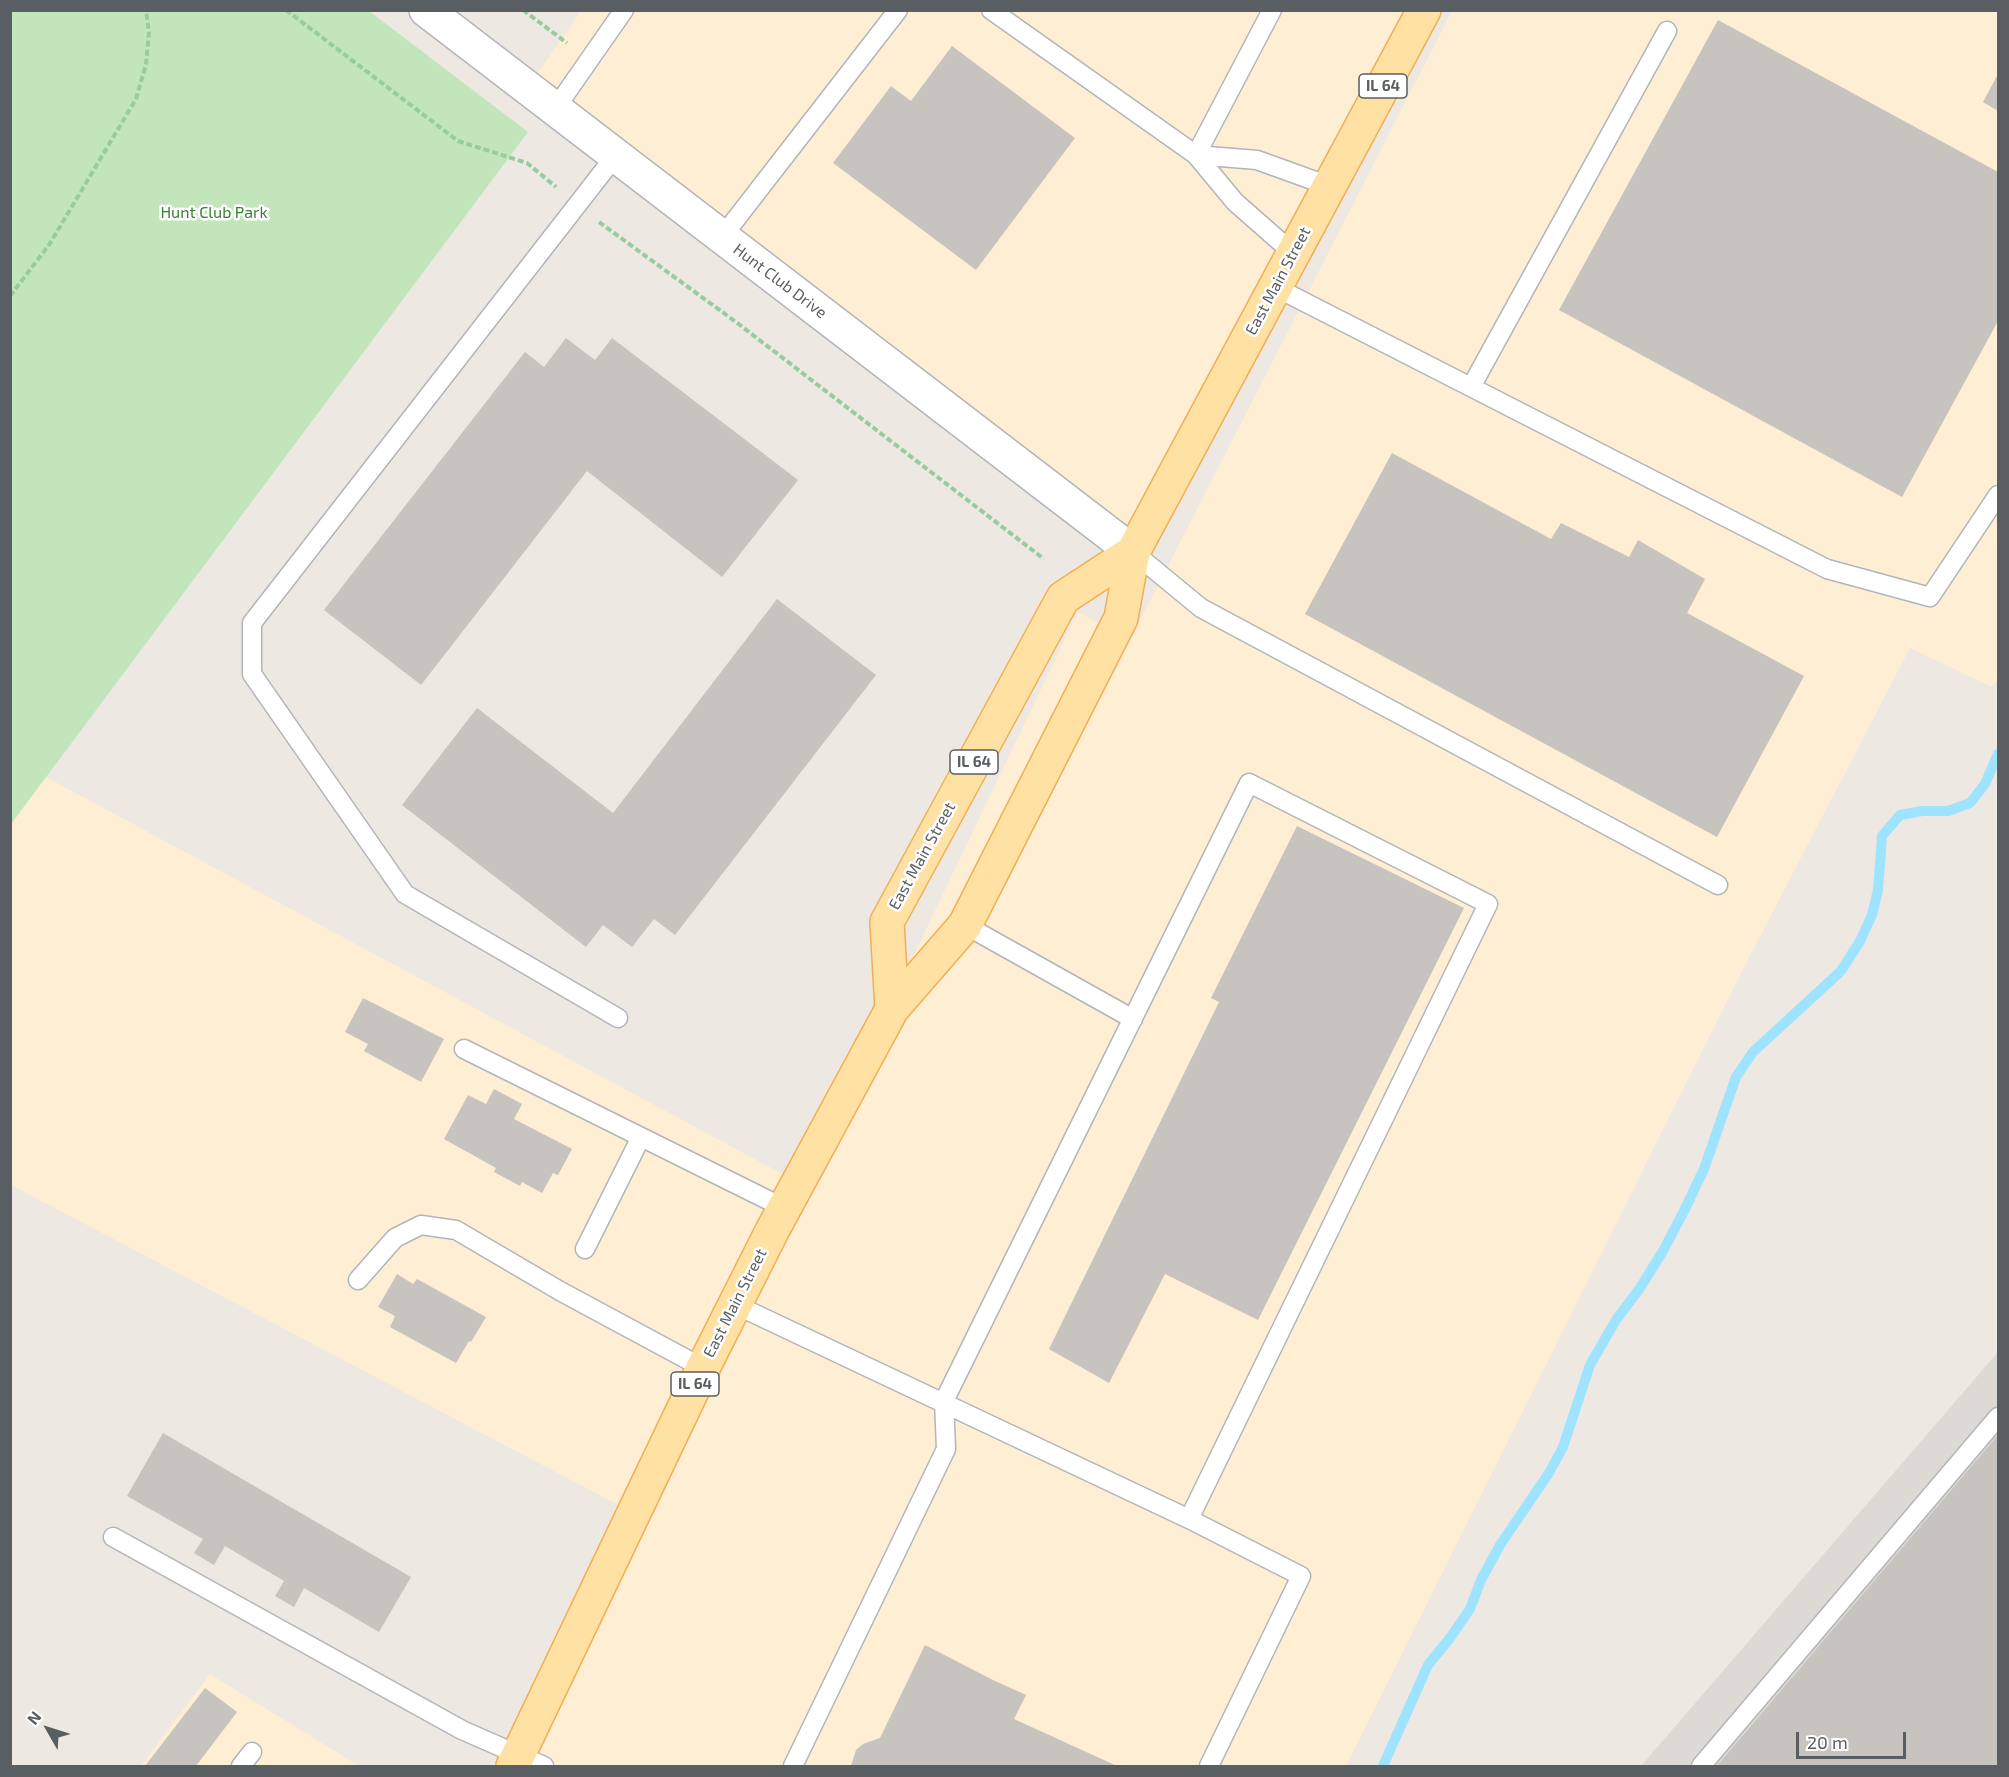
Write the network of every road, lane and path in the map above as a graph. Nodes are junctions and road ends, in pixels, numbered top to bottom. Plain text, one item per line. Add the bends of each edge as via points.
1 (146, 10) edge
2 (286, 10) edge
3 (426, 10) edge
4 (524, 10) edge
5 (624, 10) edge
6 (898, 10) edge
7 (991, 10) edge
8 (1272, 10) edge
9 (1424, 10) edge
10 (1667, 31) dead end
11 (589, 60) junction
12 (555, 109) junction
13 (1196, 155) junction
14 (616, 156) junction
15 (1329, 186) junction
16 (578, 204) junction
17 (722, 237) junction
18 (1293, 253) junction
19 (1275, 287) junction
20 (10, 296) edge
21 (1471, 387) junction
22 (1998, 495) edge
23 (1133, 552) junction
24 (1044, 559) dead end
25 (1718, 885) dead end
26 (965, 925) junction
27 (892, 1009) junction
28 (618, 1018) dead end
29 (1133, 1019) junction
30 (464, 1049) dead end
31 (642, 1137) junction
32 (784, 1208) junction
33 (585, 1249) dead end
34 (358, 1280) dead end
35 (734, 1304) junction
36 (703, 1368) junction
37 (944, 1401) junction
38 (1998, 1417) edge
39 (1189, 1519) junction
40 (113, 1537) dead end
41 (525, 1762) edge
42 (793, 1767) edge
43 (1209, 1767) edge
44 (1701, 1767) edge

1 - 20 path via 146,64 136,99 49,245
2 - 16 path via 458,141 527,163
3 - 12 street, Hunt Club Drive
4 - 11 path
5 - 11 lane
6 - 17 lane
7 - 13 lane
8 - 13 lane
9 - 15 main road, East Main Street / IL 64
10 - 21 lane
11 - 12 lane
12 - 14 street, Hunt Club Drive
13 - 15 lane via 1257,160
13 - 18 lane via 1235,202
14 - 16 lane
14 - 17 street, Hunt Club Drive
15 - 18 main road, East Main Street / IL 64
16 - 24 path
16 - 28 lane via 252,623 252,674 405,894
17 - 23 street, Hunt Club Drive
18 - 19 main road, East Main Street / IL 64
19 - 21 lane
19 - 23 main road, East Main Street / IL 64
21 - 22 lane via 1827,569 1930,597
23 - 25 lane via 1201,608
23 - 26 main road, East Main Street / IL 64 via 1121,618
23 - 27 main road, East Main Street / IL 64 via 1063,598 887,922
26 - 27 main road, East Main Street / IL 64
26 - 29 lane
27 - 32 main road, East Main Street / IL 64
29 - 37 lane
29 - 39 lane via 1249,783 1488,904
30 - 31 lane
31 - 32 lane
31 - 33 lane
32 - 35 main road, East Main Street / IL 64
34 - 36 lane via 395,1238 421,1225 456,1230
35 - 36 main road, East Main Street / IL 64
35 - 37 lane
36 - 41 main road, East Main Street / IL 64
37 - 39 lane
37 - 42 lane via 946,1449
38 - 44 lane
39 - 43 lane via 1301,1576
40 - 41 lane

